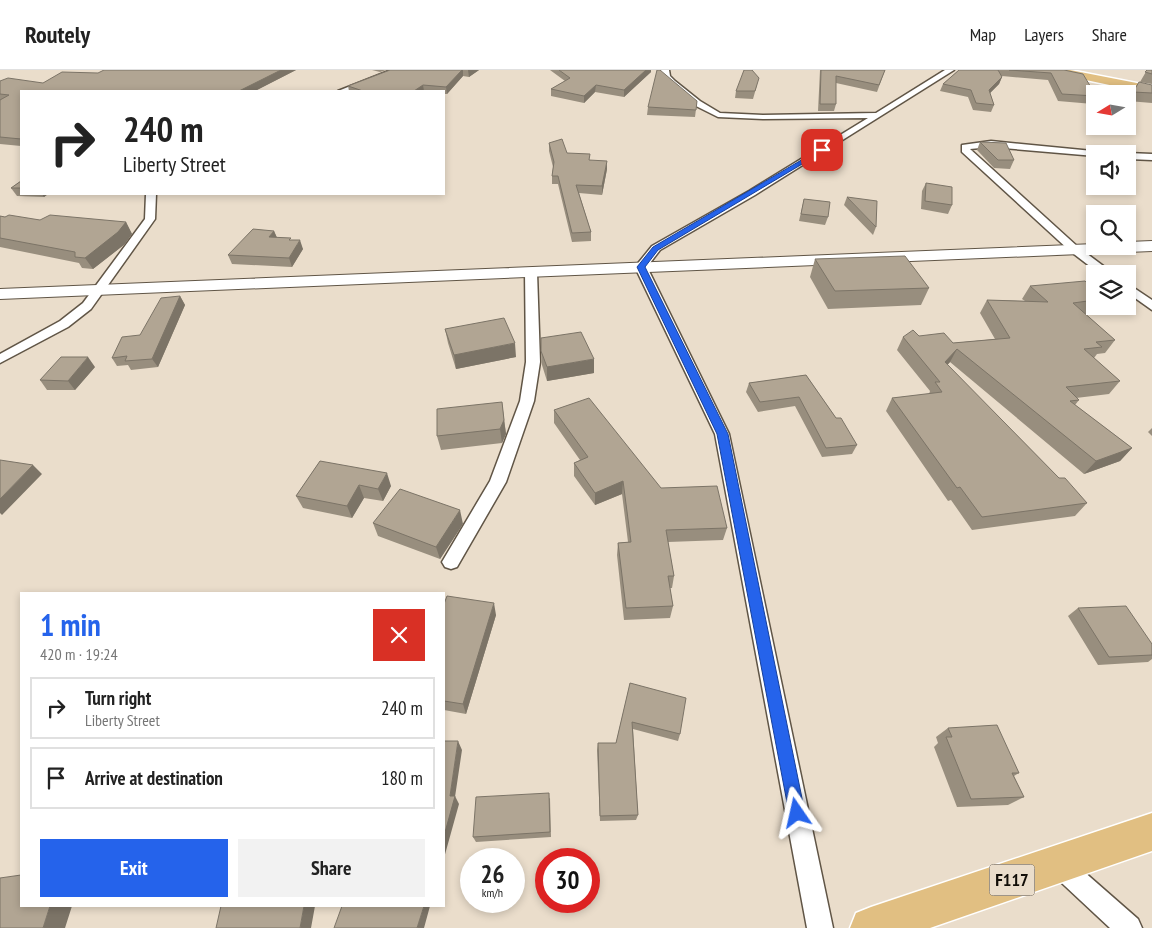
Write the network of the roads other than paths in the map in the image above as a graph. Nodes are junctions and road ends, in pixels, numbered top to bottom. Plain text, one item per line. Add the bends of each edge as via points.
1 (397, 70) edge
2 (665, 70) edge
3 (950, 70) edge
4 (1053, 70) edge
5 (1151, 89) edge
6 (345, 90) edge
7 (879, 115) junction
8 (1086, 153) edge
9 (1136, 156) edge
10 (1152, 157) edge
11 (151, 195) edge
12 (1152, 246) edge
13 (1074, 249) junction
14 (1096, 265) edge
15 (641, 267) junction
16 (531, 272) junction
17 (100, 290) junction
18 (0, 294) edge
19 (1136, 294) edge
20 (1152, 306) edge
21 (0, 359) edge
22 (451, 562) dead end
23 (1152, 832) edge
24 (1058, 864) junction
25 (820, 928) edge
26 (872, 928) edge
27 (1130, 928) edge

1 - 6 street
2 - 7 street via 672,83 718,115
3 - 7 street
4 - 5 main road
7 - 15 street via 656,248
8 - 13 street via 991,144 965,146 966,152
9 - 10 street
11 - 17 street via 150,218
12 - 13 main road
13 - 14 street
13 - 15 main road
15 - 16 main road
15 - 25 street via 722,434
16 - 17 main road
16 - 22 street via 534,362 527,401 498,482
17 - 18 main road
17 - 21 street via 88,306 64,324
19 - 20 street
23 - 24 main road, F117
24 - 26 main road, F117
24 - 27 street

